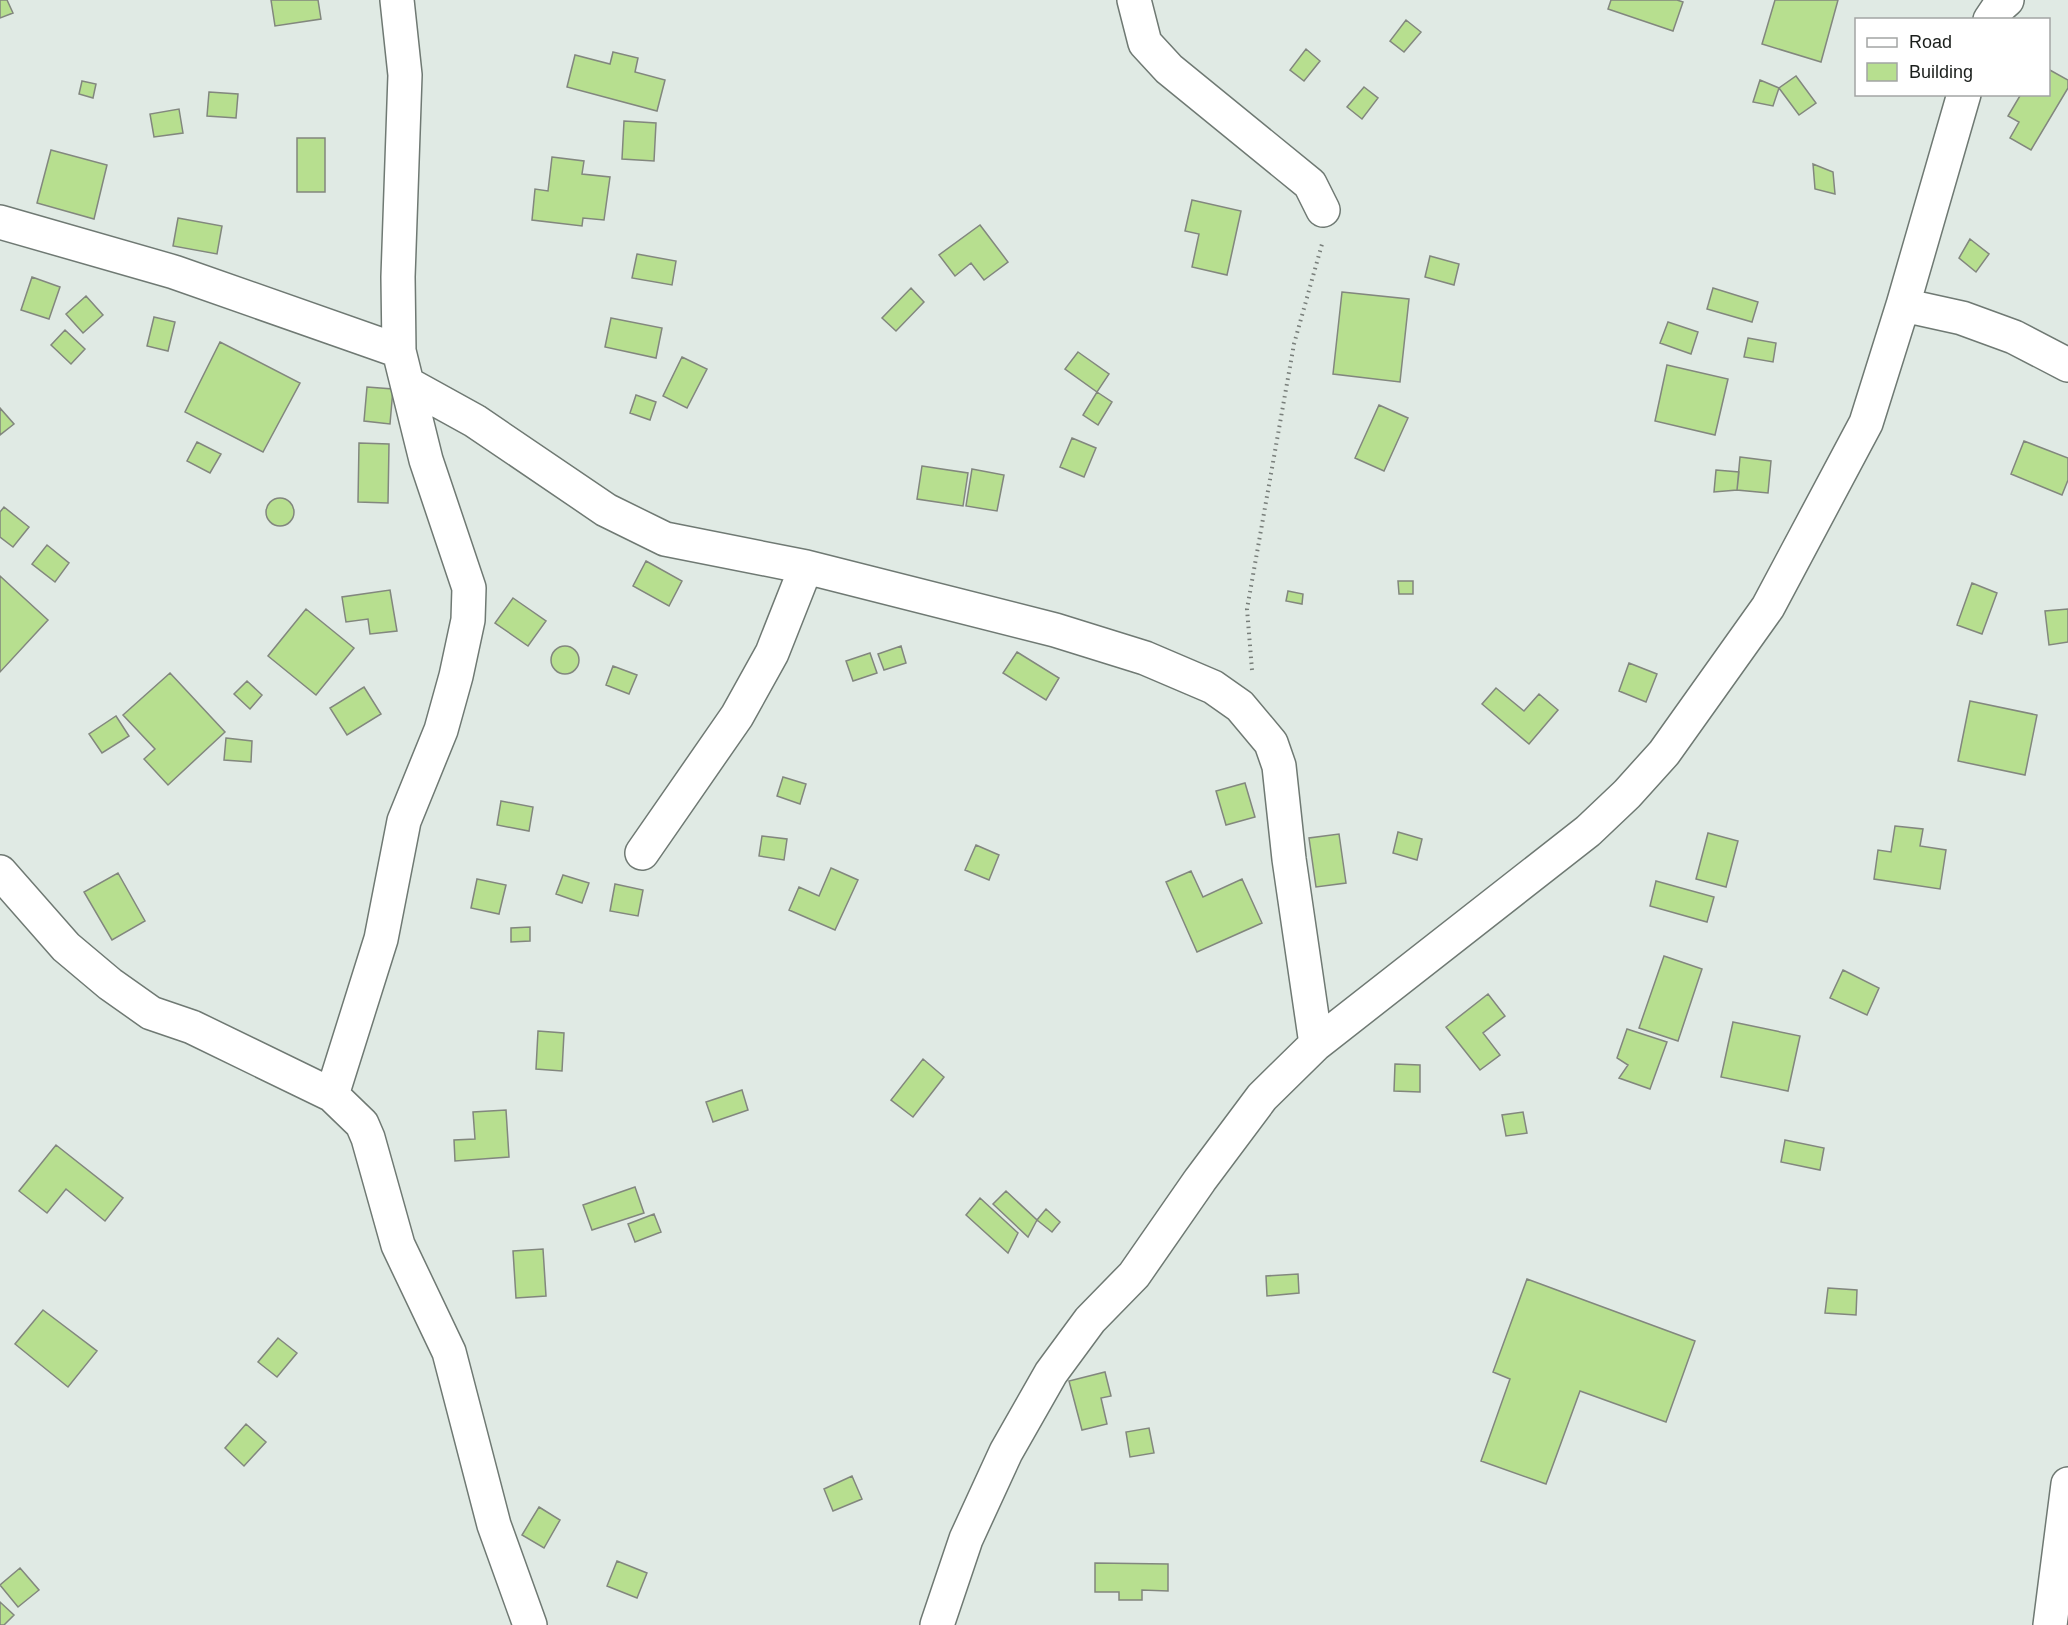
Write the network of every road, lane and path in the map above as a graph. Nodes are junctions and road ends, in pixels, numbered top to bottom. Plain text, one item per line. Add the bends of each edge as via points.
1 (397, 0) edge
2 (1134, 0) edge
3 (2007, 0) edge
4 (1992, 18) edge
5 (1963, 96) edge
6 (1323, 210) joint
7 (0, 222) edge
8 (1903, 305) junction
9 (399, 351) junction
10 (2068, 365) edge
11 (408, 384) junction
12 (806, 567) junction
13 (1260, 727) junction
14 (642, 853) dead end
15 (0, 872) edge
16 (1316, 1044) junction
17 (332, 1095) junction
18 (2068, 1484) edge
19 (530, 1625) edge
20 (937, 1625) edge
21 (2050, 1625) edge

1 - 9 street via 405,75
2 - 6 street via 1145,43 1169,69 1310,184
3 - 4 street
5 - 8 street
6 - 13 path via 1325,232 1294,344 1247,609 1247,638
7 - 9 street via 174,272
8 - 10 street via 1962,318 2014,337
8 - 16 street via 1866,423 1808,536 1768,608 1664,753 1588,831
9 - 11 street
11 - 12 street via 475,421 606,510 665,539
11 - 17 street via 426,460 469,588 468,620 441,730 404,821 381,939
12 - 13 street via 1055,630 1145,658 1213,687 1240,706
12 - 14 street via 772,653 737,716
13 - 16 street via 1279,766
15 - 17 street via 66,947 151,1013 192,1027
16 - 20 street via 1262,1097 1134,1275 1090,1320 1051,1372 1006,1452 966,1539
17 - 19 street via 362,1124 369,1138 398,1245 449,1352 494,1525
18 - 21 street

